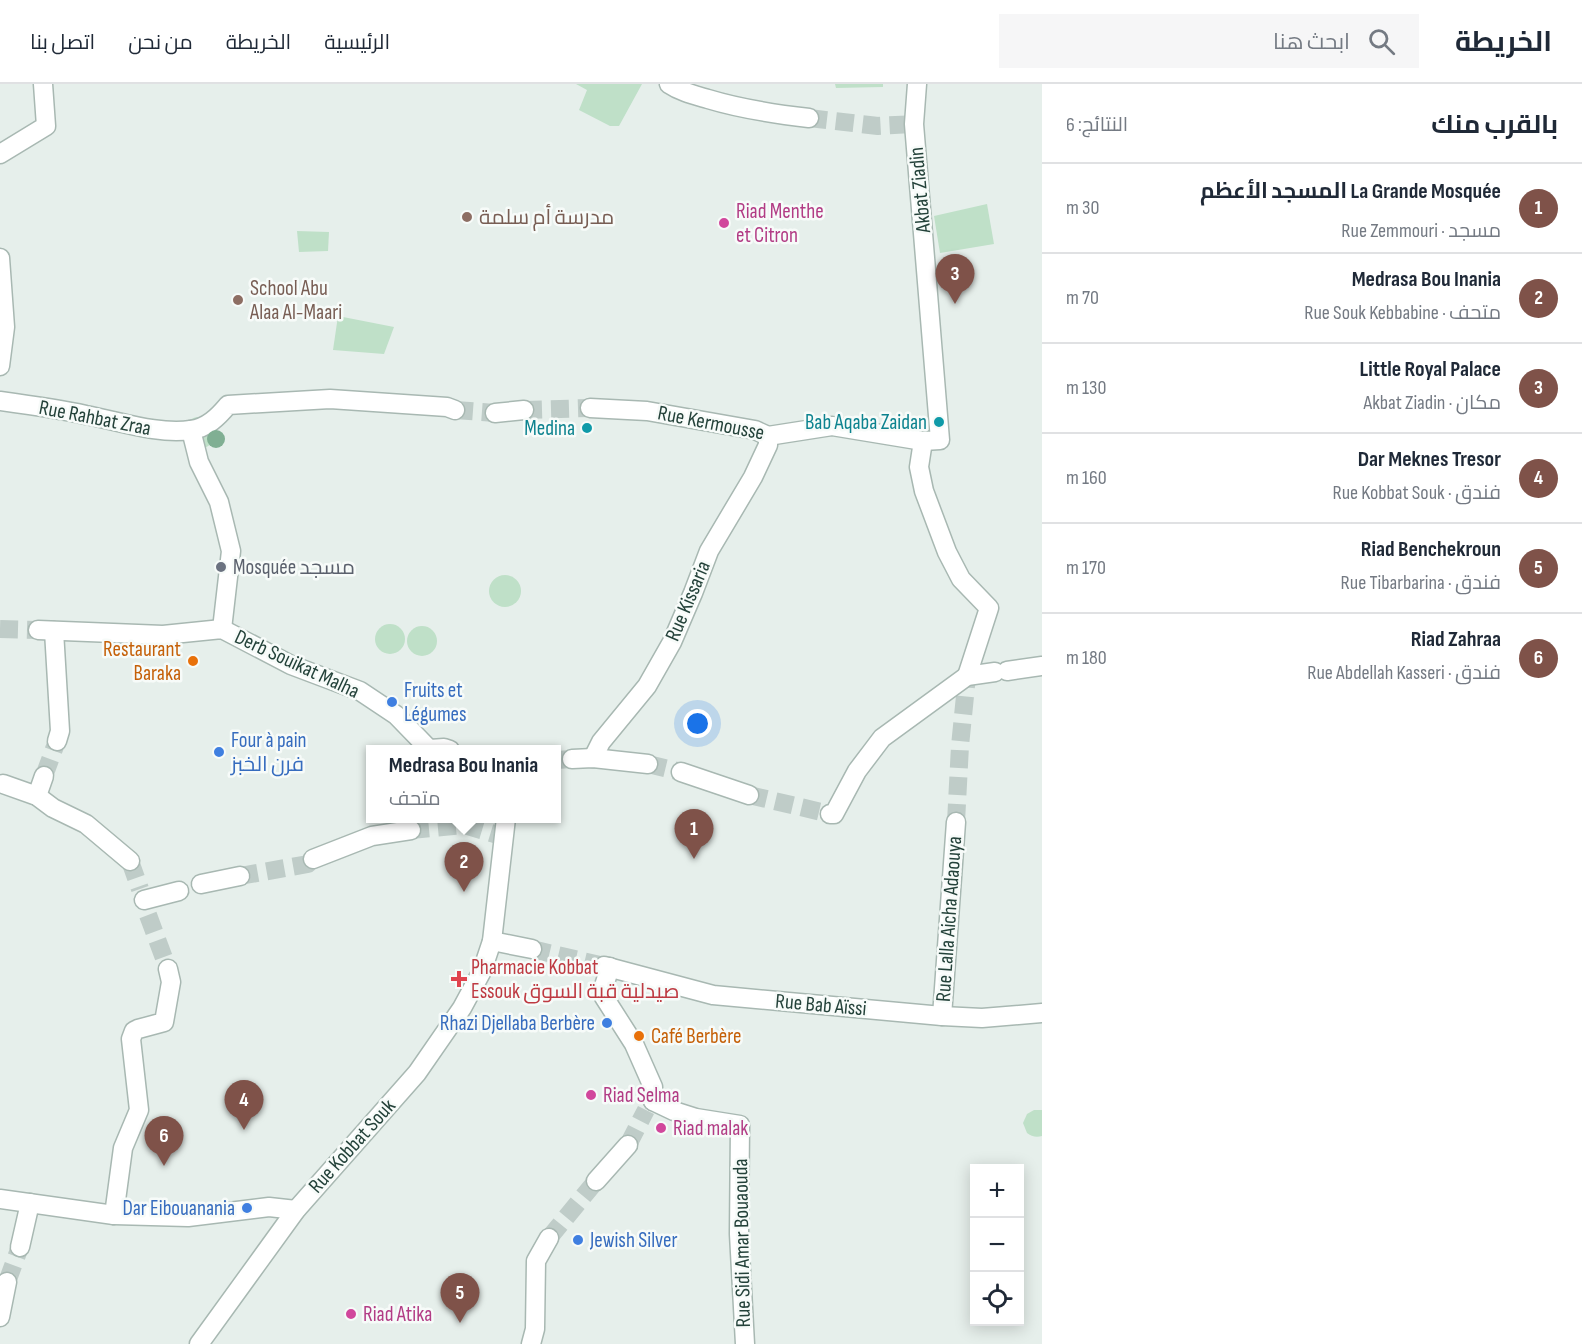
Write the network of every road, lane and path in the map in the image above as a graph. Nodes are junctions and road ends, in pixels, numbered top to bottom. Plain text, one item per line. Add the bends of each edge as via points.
1 (43, 84) edge
2 (669, 84) edge
3 (917, 84) edge
4 (809, 118) tunnel mouth
5 (0, 154) edge
6 (0, 258) edge
7 (0, 366) edge
8 (0, 400) edge
9 (590, 408) tunnel mouth
10 (454, 410) tunnel mouth
11 (524, 410) tunnel mouth
12 (495, 413) tunnel mouth
13 (191, 430) junction
14 (768, 436) junction
15 (931, 440) junction
16 (222, 629) junction
17 (1042, 666) edge
18 (967, 676) junction
19 (57, 741) tunnel mouth
20 (426, 745) edge
21 (593, 758) junction
22 (572, 759) tunnel mouth
23 (648, 764) tunnel mouth
24 (681, 772) tunnel mouth
25 (44, 776) tunnel mouth
26 (3, 784) dead end
27 (749, 795) tunnel mouth
28 (37, 796) junction
29 (830, 814) dead end
30 (956, 822) tunnel mouth
31 (506, 823) edge
32 (411, 830) tunnel mouth
33 (313, 859) tunnel mouth
34 (129, 861) tunnel mouth
35 (240, 876) tunnel mouth
36 (201, 885) dead end
37 (179, 891) dead end
38 (144, 901) dead end
39 (492, 941) junction
40 (532, 949) tunnel mouth
41 (168, 969) tunnel mouth
42 (1042, 1013) edge
43 (942, 1016) junction
44 (650, 1105) joint
45 (628, 1145) tunnel mouth
46 (596, 1181) tunnel mouth
47 (0, 1200) edge
48 (30, 1203) junction
49 (296, 1210) junction
50 (114, 1215) junction
51 (549, 1238) tunnel mouth
52 (20, 1246) tunnel mouth
53 (7, 1282) tunnel mouth
54 (0, 1317) edge
55 (199, 1344) edge
56 (531, 1344) edge
57 (745, 1344) edge

1 - 5 street via 46,126
2 - 4 street via 728,105
3 - 15 street, Akbat Ziadin via 914,124
6 - 7 street via 5,327
8 - 13 street, Rue Rahbat Zraa via 161,430
9 - 14 street, Rue Kermousse via 647,411 755,430
10 - 13 street via 330,399 228,405 207,425
11 - 12 street
13 - 16 street via 199,462 219,502 231,551
14 - 15 street, Rue Kermousse via 832,426
14 - 21 street, Rue Kissaria via 768,445 753,477 709,551 672,642 647,686
15 - 18 street, Akbat Ziadin via 919,467 924,491 946,552 961,579 988,608
16 - 19 street, Derb Souikat Malha via 163,635 46,630 60,732
16 - 20 street, Derb Souikat Malha via 291,665 360,691 396,715
17 - 18 street
18 - 29 street via 882,738 856,771 834,814
21 - 22 street
21 - 23 street
24 - 27 street
25 - 28 street
26 - 28 street
28 - 34 street via 86,824
30 - 43 street, Rue Lalla Aicha Adaouya
31 - 39 street, Rue Kobbat Souk
32 - 33 street via 372,836
35 - 36 street
37 - 38 street
39 - 40 street
39 - 49 street, Rue Kobbat Souk via 482,971 462,1008 417,1073
41 - 50 street via 171,982 164,1022 134,1031 132,1039 139,1110 123,1148
42 - 43 street, Rue Bab Aïssi via 982,1018
43 - 44 street, Rue Bab Aïssi via 713,995 607,967 604,997 634,1044 653,1087
44 - 57 street, Rue Sidi Amar Bouaouda via 740,1125 739,1234
45 - 46 street
47 - 48 street
48 - 50 street
48 - 52 street
49 - 50 street via 269,1207 188,1217
49 - 55 street, Rue Kobbat Souk
51 - 56 street via 536,1261 535,1329
53 - 54 street

